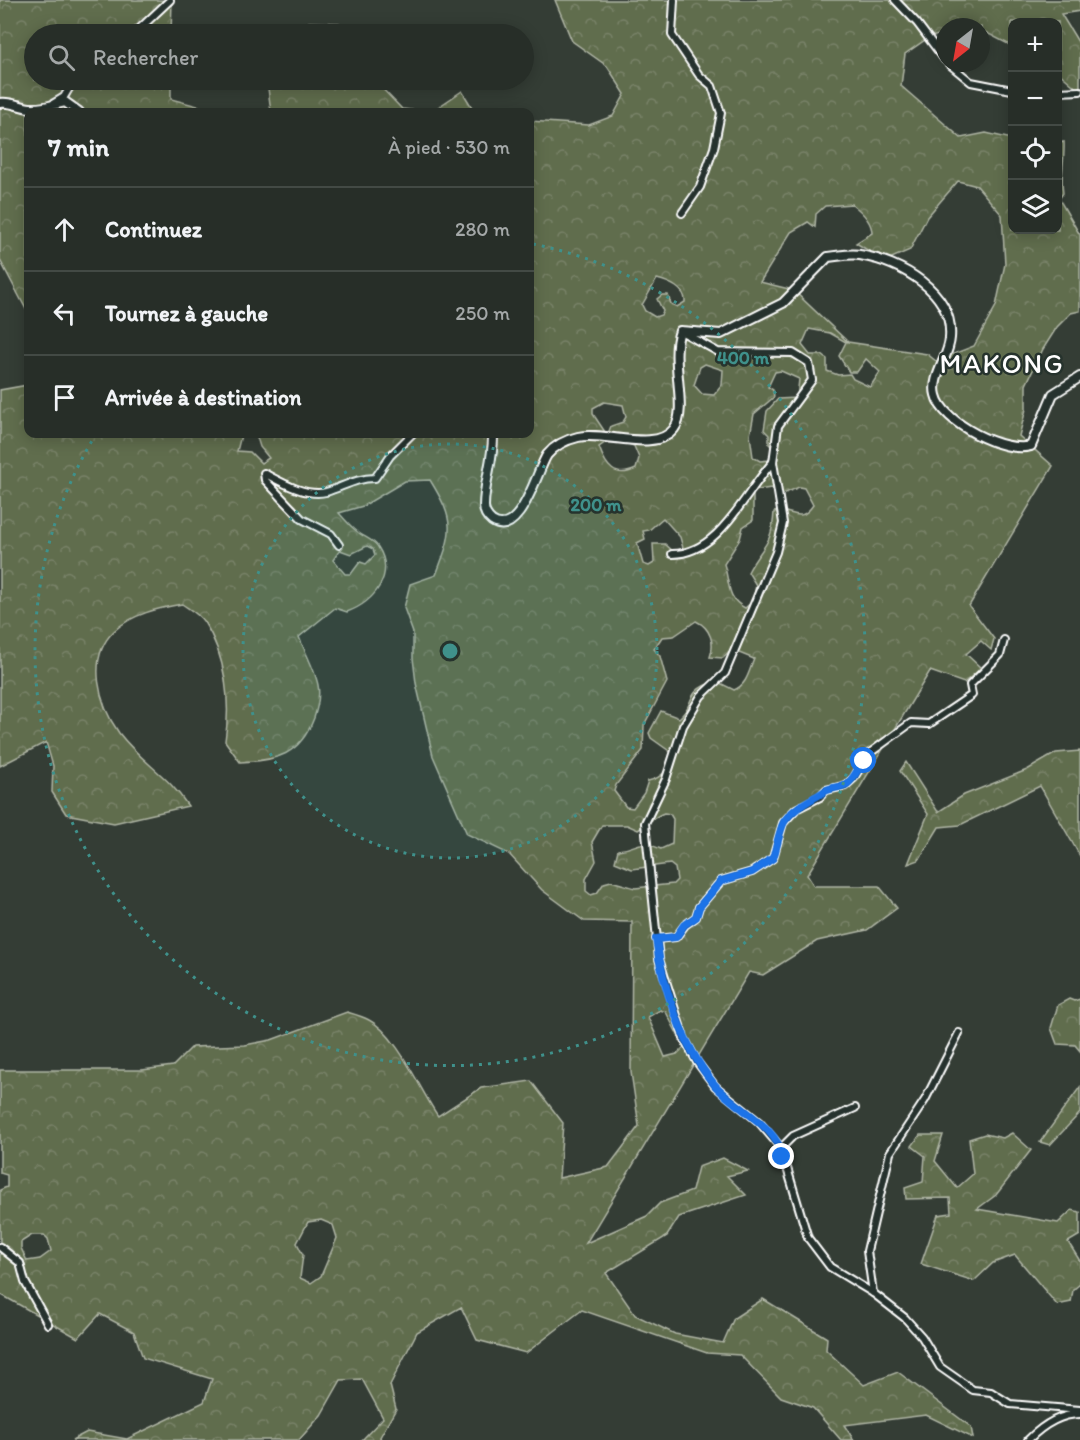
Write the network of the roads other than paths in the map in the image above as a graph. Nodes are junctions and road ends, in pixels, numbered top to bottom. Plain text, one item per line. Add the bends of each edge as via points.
1 (171, 0) edge
2 (674, 0) edge
3 (896, 0) edge
4 (145, 24) edge
5 (936, 48) edge
6 (959, 72) edge
7 (1008, 89) edge
8 (68, 90) edge
9 (1080, 91) edge
10 (1062, 92) edge
11 (0, 103) edge
12 (43, 108) junction
13 (73, 108) edge
14 (682, 213) dead end
15 (680, 331) junction
16 (1080, 377) edge
17 (408, 438) edge
18 (493, 438) edge
19 (773, 462) junction
20 (339, 545) dead end
21 (672, 554) dead end
22 (1004, 640) dead end
23 (656, 939) junction
24 (959, 1033) dead end
25 (855, 1108) dead end
26 (781, 1148) junction
27 (0, 1247) edge
28 (873, 1293) junction
29 (48, 1324) dead end
30 (1080, 1412) edge
31 (1028, 1440) edge

1 - 4 street
2 - 14 street via 672,35 699,75 712,86 721,112 717,139 700,187
3 - 5 street
6 - 7 street via 971,82
8 - 12 street
9 - 10 street
11 - 12 street
12 - 13 street via 65,102
15 - 16 street via 722,334 783,303 828,256 858,254 910,273 931,290 944,308 951,330 950,342 935,385 936,396 941,408 966,428 1020,449 1031,446 1053,394
15 - 18 street via 675,354 680,412 674,430 649,441 603,436 579,436 566,441 547,456 516,517 500,524 490,519 483,508
15 - 19 street via 718,352 793,353 809,363 812,380 778,426
17 - 20 street via 375,478 363,478 328,491 307,491 264,473 265,480 302,519 331,534
19 - 21 street via 748,498 716,532 699,546
19 - 23 street via 783,523 776,552 725,673 701,696 683,726 666,779 645,823
22 - 23 street via 1000,655 970,685 972,695 929,724 910,723 867,755 845,786 826,790 796,809 783,823 773,858 752,872 721,881 699,907 696,917 676,937
23 - 26 street via 684,1038 697,1062 715,1086 759,1122
24 - 28 street via 925,1100 890,1152 867,1251
25 - 26 street via 793,1136
26 - 28 street via 808,1239 830,1267
27 - 29 street via 20,1263 25,1282
28 - 30 street via 905,1318 940,1367 974,1390 991,1392 1010,1404
30 - 31 street via 1052,1422

